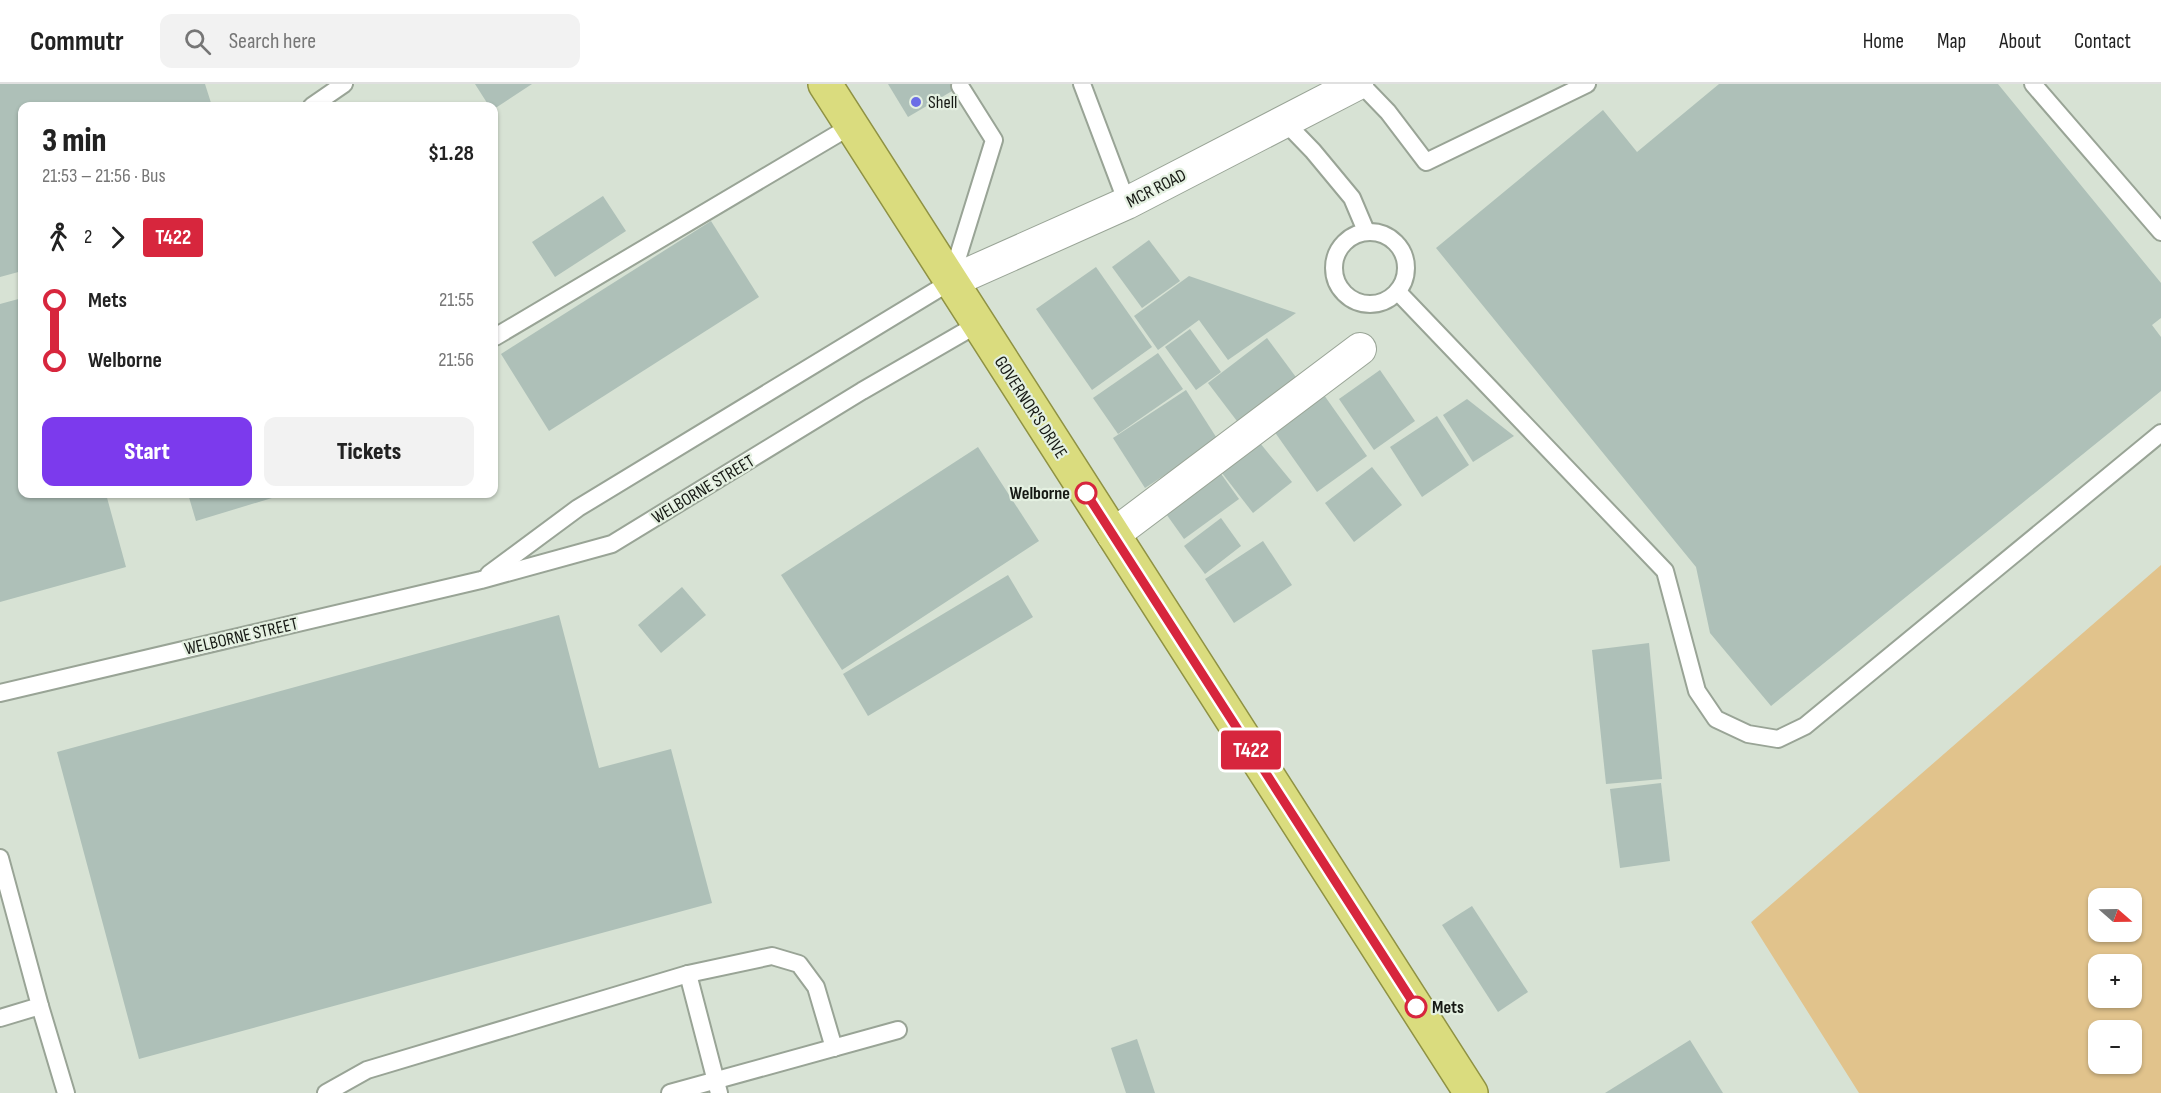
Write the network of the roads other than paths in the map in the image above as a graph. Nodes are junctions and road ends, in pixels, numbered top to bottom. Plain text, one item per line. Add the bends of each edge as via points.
1 (344, 84) edge
2 (825, 84) edge
3 (1082, 84) edge
4 (1359, 84) edge
5 (1587, 84) edge
6 (2033, 84) edge
7 (960, 86) dead end
8 (318, 102) edge
9 (1284, 122) junction
10 (851, 126) junction
11 (1127, 203) junction
12 (1366, 231) junction
13 (2161, 232) edge
14 (950, 282) junction
15 (1398, 292) junction
16 (978, 324) junction
17 (498, 335) edge
18 (1360, 349) dead end
19 (2161, 433) edge
20 (1113, 536) junction
21 (481, 580) junction
22 (0, 693) edge
23 (0, 858) edge
24 (688, 974) junction
25 (40, 1006) junction
26 (0, 1018) edge
27 (898, 1030) dead end
28 (834, 1048) junction
29 (718, 1087) edge
30 (66, 1093) edge
31 (326, 1093) edge
32 (670, 1093) edge
33 (1471, 1093) edge

1 - 8 lane
2 - 10 highway, GOVERNOR'S DRIVE
3 - 11 lane
4 - 5 lane via 1388,112 1426,162
4 - 9 street, MCR ROAD
6 - 13 lane
7 - 14 lane via 994,140
9 - 11 street, MCR ROAD
9 - 12 lane via 1352,198
10 - 14 highway, GOVERNOR'S DRIVE
10 - 17 lane
11 - 14 street, MCR ROAD
12 - 15 lane via 1381,232 1402,251 1406,264
12 - 15 lane via 1341,244 1333,271 1337,285 1346,296 1365,304 1387,300
14 - 16 highway, GOVERNOR'S DRIVE
14 - 21 lane, WELBORNE STREET via 578,508
15 - 19 lane via 1665,571 1697,691 1716,718 1748,734 1778,738 1804,726
16 - 20 highway, GOVERNOR'S DRIVE
16 - 21 lane, WELBORNE STREET via 612,543
18 - 20 street
20 - 33 highway, GOVERNOR'S DRIVE
21 - 22 lane, WELBORNE STREET
23 - 25 lane
24 - 28 lane via 772,956 800,964 816,987
24 - 29 lane
24 - 31 lane via 366,1070
25 - 26 lane
25 - 30 lane
27 - 28 lane
28 - 29 lane
29 - 32 lane

